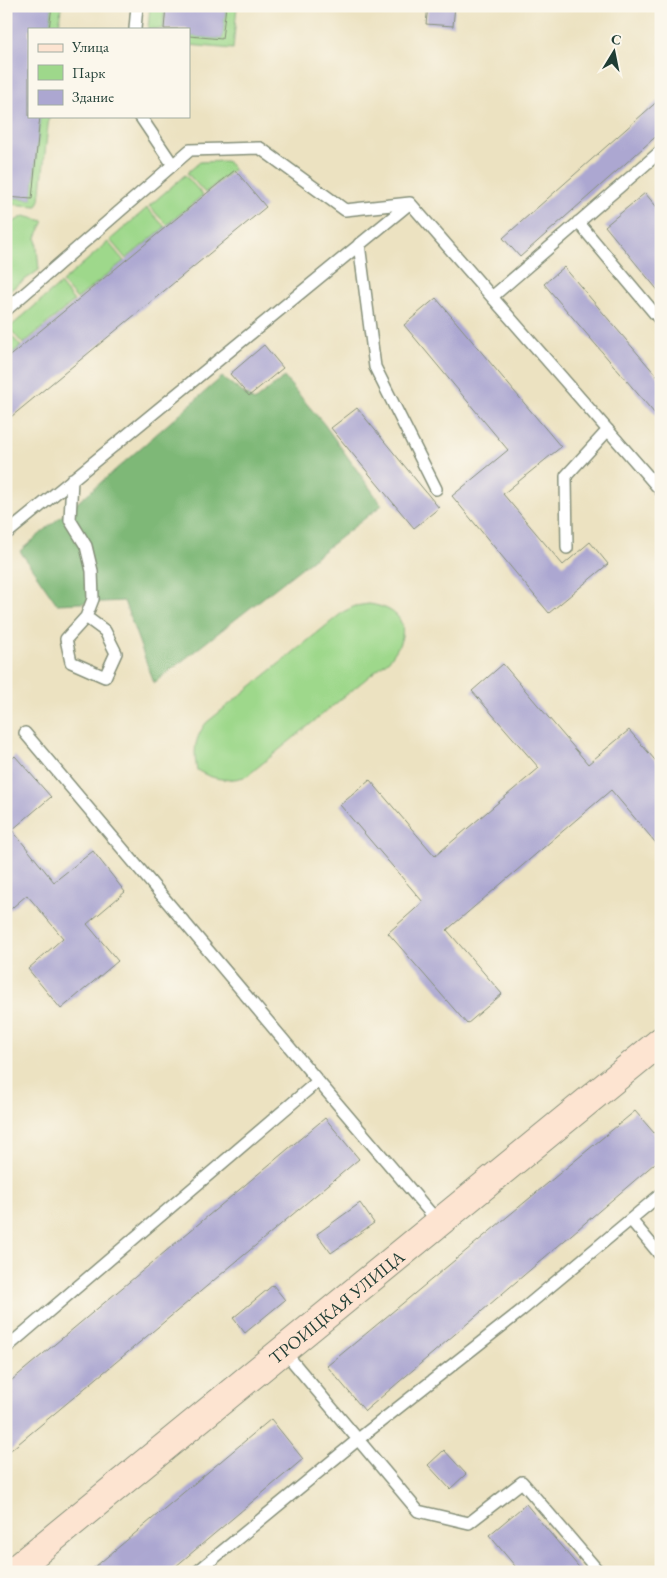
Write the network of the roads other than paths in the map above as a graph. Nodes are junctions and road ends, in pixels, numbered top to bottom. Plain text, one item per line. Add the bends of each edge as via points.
1 (137, 6) edge
2 (136, 28) edge
3 (141, 118) edge
4 (659, 155) edge
5 (173, 165) junction
6 (410, 203) junction
7 (578, 222) junction
8 (359, 244) junction
9 (492, 297) junction
10 (6, 310) edge
11 (661, 321) edge
12 (608, 430) junction
13 (72, 479) junction
14 (436, 489) dead end
15 (661, 491) edge
16 (6, 534) edge
17 (568, 548) dead end
18 (86, 617) junction
19 (25, 733) dead end
20 (661, 1041) edge
21 (318, 1081) junction
22 (661, 1194) edge
23 (630, 1220) junction
24 (439, 1223) junction
25 (661, 1256) edge
26 (6, 1348) edge
27 (283, 1350) junction
28 (357, 1440) junction
29 (12, 1572) edge
30 (197, 1572) edge
31 (599, 1572) edge

1 - 2 lane
3 - 5 lane
4 - 7 lane
5 - 6 lane via 190,150 260,148 345,210
5 - 10 lane
6 - 8 lane
6 - 9 lane
7 - 9 lane
7 - 11 lane
8 - 13 lane
8 - 14 lane via 375,366
9 - 12 lane
12 - 15 lane
12 - 17 lane via 566,476
13 - 16 lane
13 - 18 lane via 70,520 86,546 92,571 94,599
18 - 18 lane via 105,631 116,653 105,677 71,662 66,638
19 - 21 lane
20 - 24 main road, ТРОИЦКАЯ УЛИЦА
21 - 24 lane
21 - 26 lane
22 - 23 lane
23 - 25 lane
23 - 28 lane
24 - 27 main road, ТРОИЦКАЯ УЛИЦА
27 - 28 lane
27 - 29 main road, ТРОИЦКАЯ УЛИЦА
28 - 30 lane
28 - 31 lane via 418,1511 469,1523 522,1482

